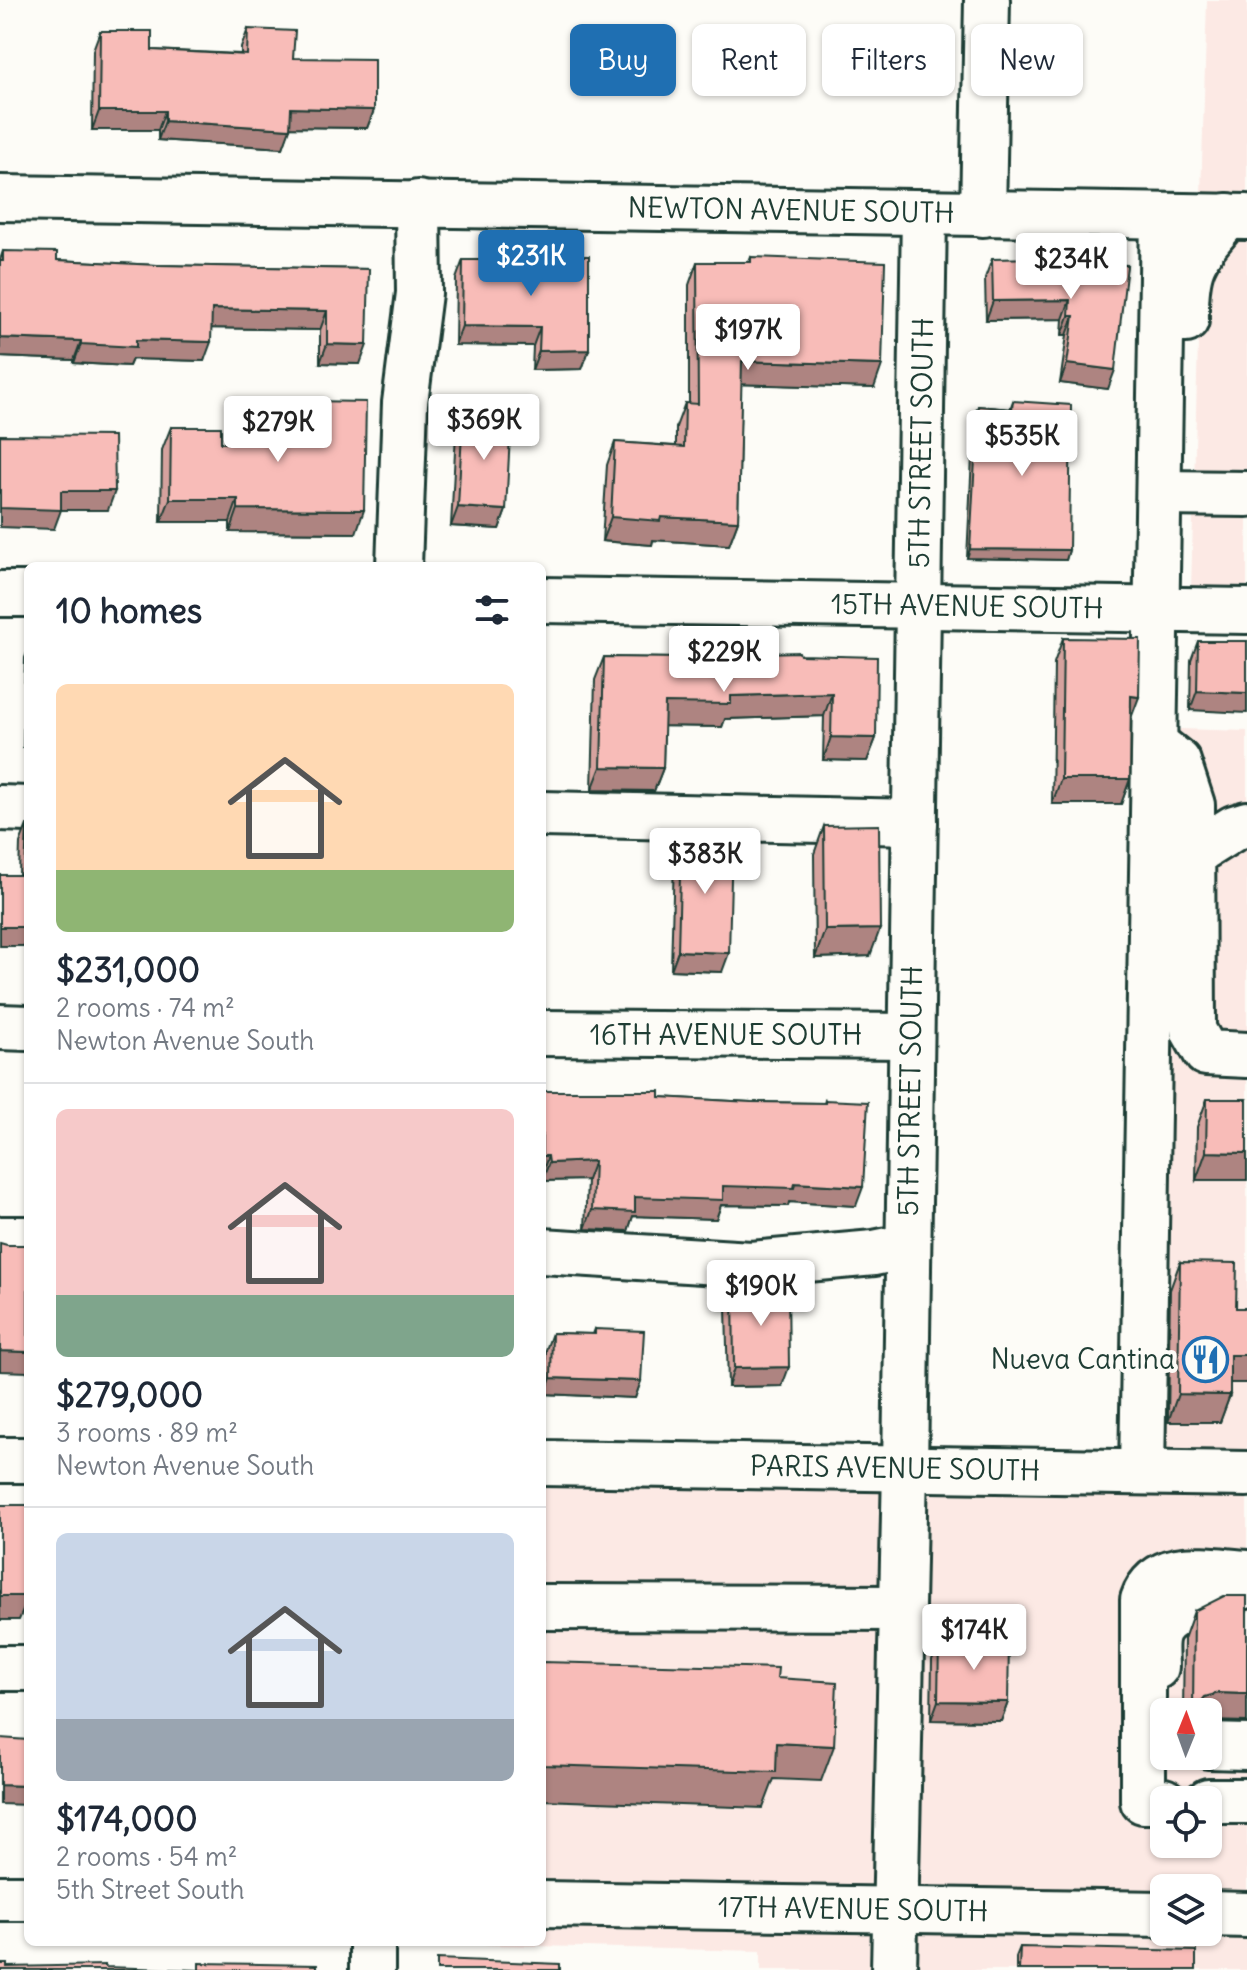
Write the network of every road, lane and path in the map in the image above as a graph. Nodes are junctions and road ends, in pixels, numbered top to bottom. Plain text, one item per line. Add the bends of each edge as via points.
1 (987, 0) edge
2 (0, 198) edge
3 (418, 203) junction
4 (924, 212) junction
5 (983, 214) junction
6 (1163, 216) junction
7 (1238, 216) edge
8 (1173, 493) junction
9 (1247, 494) edge
10 (399, 562) edge
11 (0, 594) edge
12 (24, 594) edge
13 (546, 600) edge
14 (919, 605) junction
15 (1157, 610) junction
16 (1247, 611) edge
17 (1155, 744) junction
18 (0, 808) edge
19 (24, 809) edge
20 (546, 814) edge
21 (915, 822) junction
22 (1247, 824) edge
23 (1194, 853) junction
24 (0, 1027) edge
25 (24, 1028) edge
26 (546, 1033) edge
27 (911, 1036) junction
28 (1227, 1054) edge
29 (0, 1239) edge
30 (24, 1239) edge
31 (908, 1246) junction
32 (546, 1251) edge
33 (0, 1460) edge
34 (24, 1460) edge
35 (546, 1463) edge
36 (905, 1468) junction
37 (1142, 1472) junction
38 (1247, 1474) edge
39 (1247, 1573) edge
40 (1247, 1585) edge
41 (546, 1607) edge
42 (902, 1608) junction
43 (0, 1668) edge
44 (24, 1668) edge
45 (1155, 1698) edge
46 (1222, 1746) edge
47 (1247, 1747) edge
48 (1153, 1786) edge
49 (1222, 1801) edge
50 (1247, 1801) edge
51 (0, 1898) edge
52 (24, 1898) edge
53 (546, 1904) edge
54 (895, 1910) junction
55 (1150, 1914) edge
56 (1222, 1914) edge
57 (1247, 1915) edge
58 (372, 1946) edge
59 (372, 1970) edge
60 (894, 1970) edge

1 - 5 street
2 - 3 street, NEWTON AVENUE SOUTH
3 - 4 street, NEWTON AVENUE SOUTH
3 - 10 street via 419,293 405,403
4 - 5 street, NEWTON AVENUE SOUTH
4 - 14 street, 5TH STREET SOUTH
5 - 6 street, NEWTON AVENUE SOUTH
6 - 7 street, NEWTON AVENUE SOUTH
6 - 8 street
7 - 8 street via 1190,264
8 - 9 street
8 - 15 street
11 - 12 street
13 - 14 street, 15TH AVENUE SOUTH
14 - 15 street, 15TH AVENUE SOUTH
14 - 21 street, 5TH STREET SOUTH
15 - 16 street, 15TH AVENUE SOUTH
15 - 17 street
17 - 23 street via 1178,762 1186,784
17 - 37 street
18 - 19 street
20 - 21 street
21 - 27 street, 5TH STREET SOUTH
22 - 23 street
23 - 28 street via 1193,1030
24 - 25 street
26 - 27 street, 16TH AVENUE SOUTH
27 - 31 street, 5TH STREET SOUTH
29 - 30 street
31 - 32 street via 751,1264
31 - 36 street, 5TH STREET SOUTH
33 - 34 street
35 - 36 street, PARIS AVENUE SOUTH
36 - 37 street, PARIS AVENUE SOUTH
36 - 42 street, 5TH STREET SOUTH
37 - 38 street, PARIS AVENUE SOUTH
39 - 48 street via 1167,1572 1148,1587 1143,1600
40 - 45 street via 1180,1611 1161,1626
41 - 42 street
42 - 54 street, 5TH STREET SOUTH
43 - 44 street
46 - 47 street
49 - 50 street
51 - 52 street
53 - 54 street, 17TH AVENUE SOUTH
54 - 55 street, 17TH AVENUE SOUTH
54 - 60 street, 5TH STREET SOUTH
56 - 57 street
58 - 59 street

